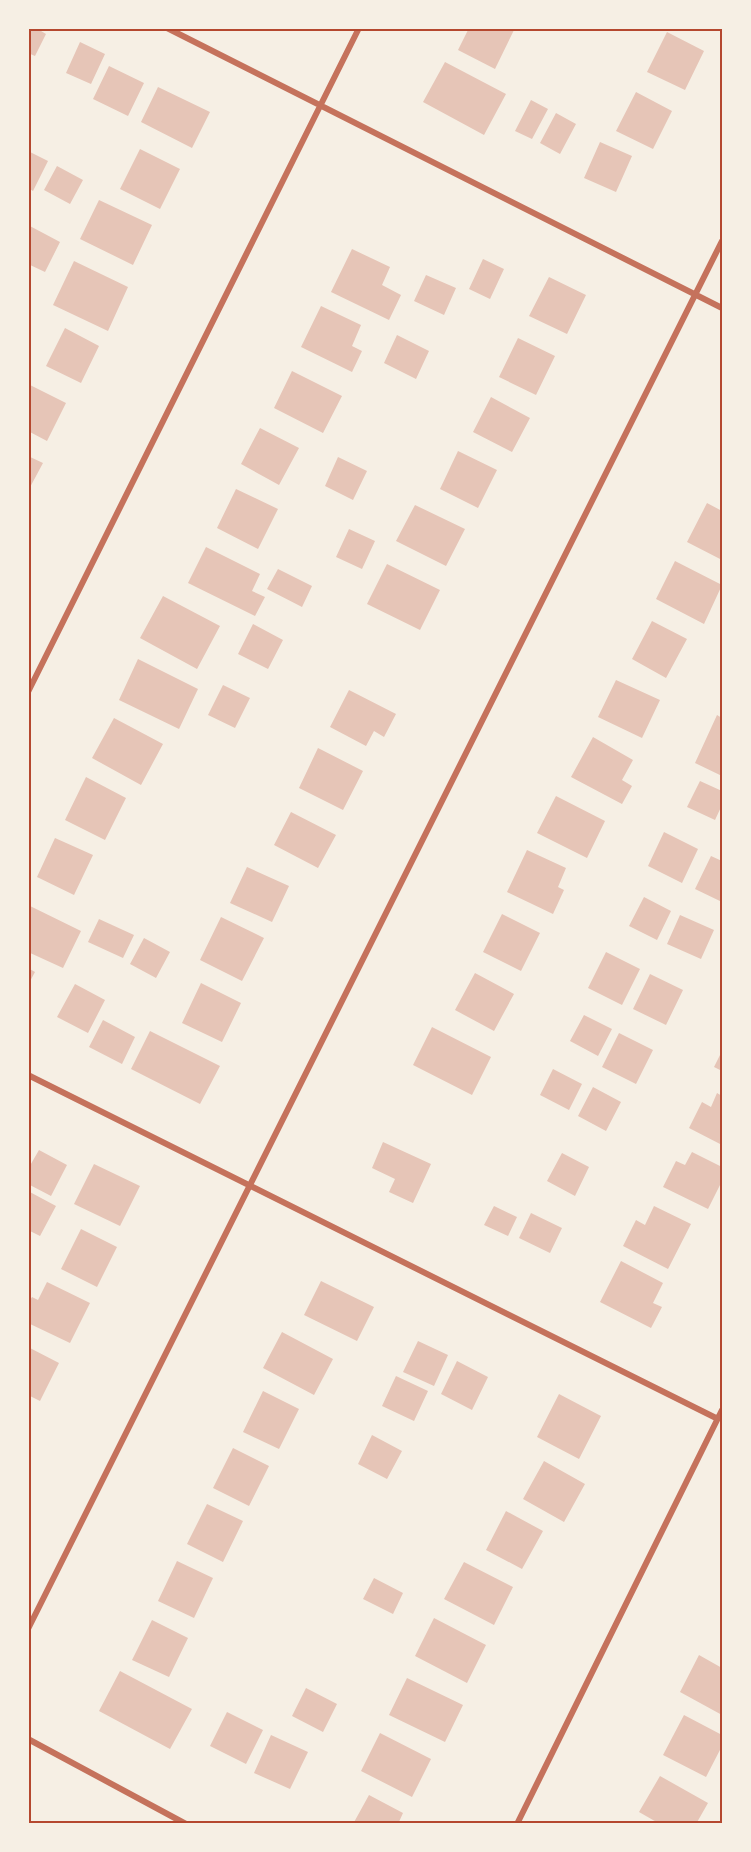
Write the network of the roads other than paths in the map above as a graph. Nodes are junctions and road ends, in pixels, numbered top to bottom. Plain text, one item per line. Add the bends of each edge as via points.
1 (167, 28) edge
2 (358, 28) edge
3 (320, 106) junction
4 (723, 241) edge
5 (696, 295) junction
6 (723, 308) edge
7 (28, 692) edge
8 (28, 1075) edge
9 (250, 1186) junction
10 (723, 1410) edge
11 (718, 1419) junction
12 (28, 1629) edge
13 (28, 1739) edge
14 (186, 1824) edge
15 (517, 1824) edge

1 - 3 street
2 - 3 street
3 - 5 street
3 - 7 street
4 - 5 street
5 - 6 street
5 - 9 street
8 - 9 street
9 - 11 street
9 - 12 street
10 - 11 street
11 - 15 street
13 - 14 street

